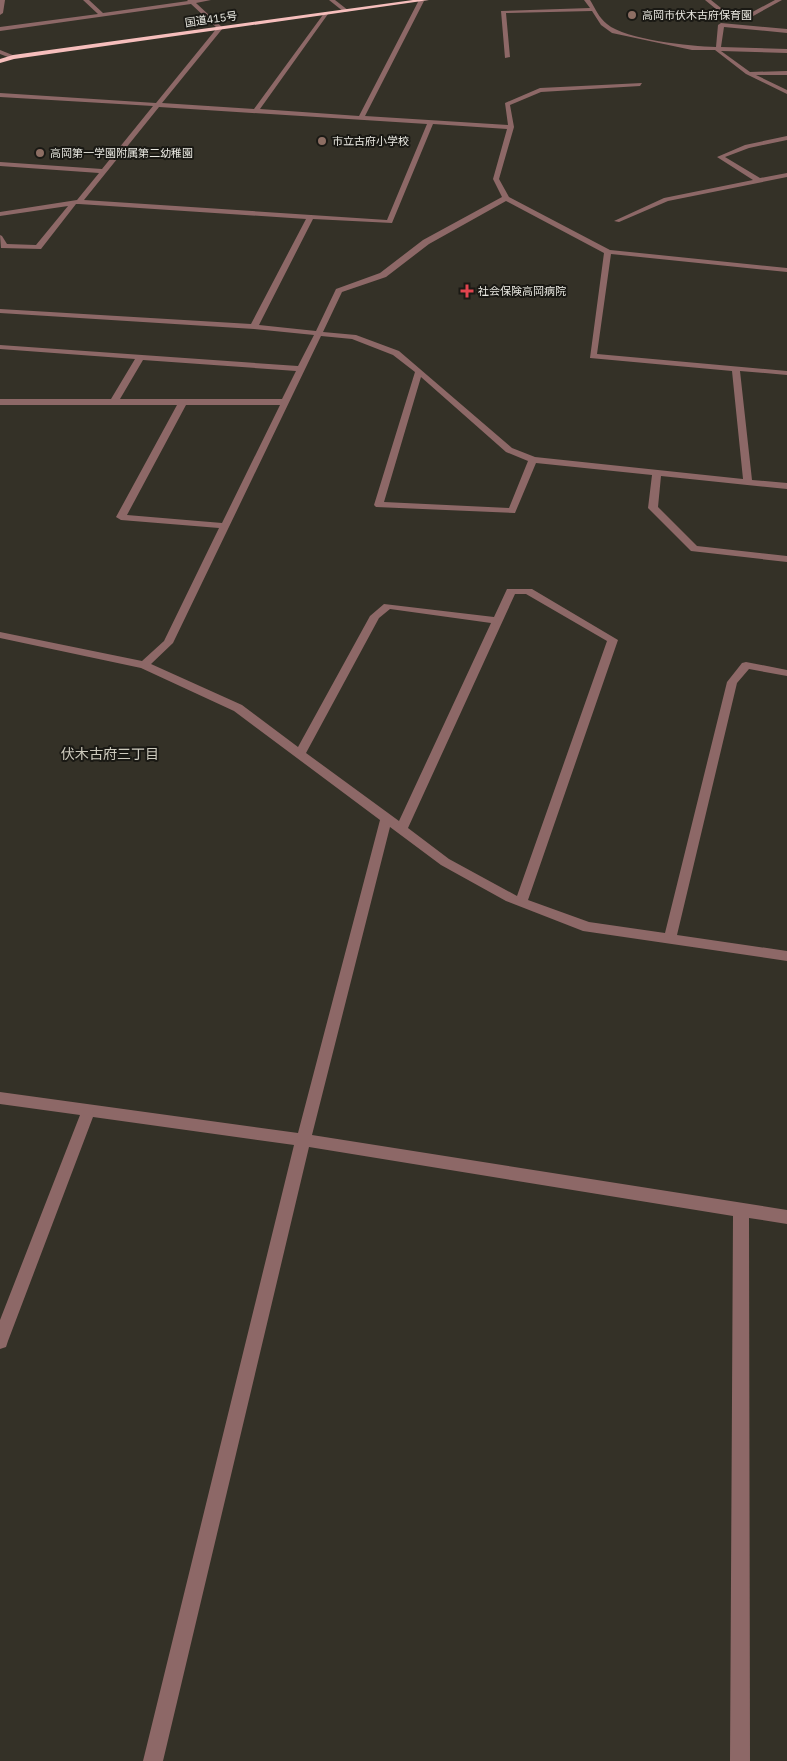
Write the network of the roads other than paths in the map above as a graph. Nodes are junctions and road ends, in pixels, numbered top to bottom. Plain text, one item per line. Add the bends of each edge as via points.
1 (86, 0) edge
2 (208, 0) edge
3 (332, 0) edge
4 (424, 0) edge
5 (587, 0) edge
6 (708, 0) edge
7 (779, 0) edge
8 (1, 1) edge
9 (191, 1) edge
10 (141, 4) dead end
11 (146, 9) junction
12 (594, 10) junction
13 (346, 11) junction
14 (0, 13) edge
15 (324, 14) junction
16 (102, 15) junction
17 (220, 28) junction
18 (0, 30) edge
19 (787, 30) edge
20 (717, 50) junction
21 (787, 51) edge
22 (0, 52) edge
23 (13, 57) junction
24 (507, 57) dead end
25 (0, 61) edge
26 (748, 73) junction
27 (787, 74) edge
28 (640, 84) dead end
29 (787, 92) edge
30 (0, 95) edge
31 (158, 105) junction
32 (256, 111) junction
33 (361, 118) junction
34 (431, 122) junction
35 (511, 127) junction
36 (787, 138) edge
37 (0, 164) edge
38 (105, 171) junction
39 (787, 175) edge
40 (760, 181) junction
41 (506, 198) junction
42 (76, 203) junction
43 (0, 214) edge
44 (310, 218) junction
45 (617, 221) dead end
46 (0, 237) edge
47 (608, 252) junction
48 (787, 270) edge
49 (0, 311) edge
50 (254, 327) junction
51 (318, 332) junction
52 (0, 348) edge
53 (140, 358) junction
54 (736, 368) junction
55 (300, 369) junction
56 (419, 371) junction
57 (787, 373) edge
58 (0, 402) edge
59 (114, 402) junction
60 (183, 402) junction
61 (284, 402) junction
62 (533, 460) junction
63 (657, 474) junction
64 (748, 483) junction
65 (787, 486) edge
66 (224, 526) junction
67 (787, 559) edge
68 (497, 621) junction
69 (0, 635) edge
70 (144, 664) junction
71 (787, 672) edge
72 (300, 754) junction
73 (386, 818) junction
74 (401, 829) junction
75 (521, 902) junction
76 (670, 939) junction
77 (787, 956) edge
78 (0, 1098) edge
79 (88, 1110) junction
80 (303, 1140) junction
81 (741, 1211) junction
82 (787, 1217) edge
83 (0, 1341) edge
84 (154, 1761) edge
85 (740, 1761) edge

1 - 16 street
2 - 9 street
3 - 13 street
4 - 13 highway, 国道415号
4 - 33 street
5 - 12 street
6 - 7 street via 724,13 746,18
8 - 14 street
9 - 11 street
9 - 17 street
10 - 11 street
11 - 16 street
12 - 20 street via 603,24 614,32
12 - 24 street via 503,12
13 - 15 highway, 国道415号
15 - 17 highway, 国道415号
15 - 32 street
16 - 18 street
17 - 23 highway, 国道415号
17 - 31 street
19 - 20 street via 721,25
20 - 21 street
20 - 26 street
22 - 23 street
23 - 25 highway, 国道415号
26 - 27 street
26 - 29 street
28 - 35 street via 540,90 507,104
30 - 31 street
31 - 32 street
31 - 38 street
32 - 33 street
33 - 34 street
34 - 35 street
34 - 44 street via 390,222
35 - 41 street via 496,179
36 - 40 street via 747,146 720,157
37 - 38 street
38 - 42 street
39 - 40 street
40 - 45 street via 666,199
41 - 47 street
41 - 51 street via 426,242 383,275 339,292
42 - 43 street
42 - 44 street
42 - 46 street via 38,248 4,246
44 - 50 street
47 - 48 street
47 - 54 street via 593,356
49 - 50 street
50 - 51 street
51 - 55 street
51 - 56 street via 368,342 396,353
52 - 53 street
53 - 55 street
53 - 59 street
54 - 57 street
54 - 64 street
55 - 61 street
56 - 62 street via 510,450
56 - 62 street via 379,505 512,511
58 - 59 street
59 - 60 street
60 - 61 street
60 - 66 street via 121,517
61 - 66 street
62 - 63 street
63 - 64 street
63 - 67 street via 653,508 694,550
64 - 65 street
66 - 70 street via 168,643
68 - 72 street via 388,606 375,616
68 - 74 street
68 - 75 street via 511,591 528,591 613,640
69 - 70 street
70 - 72 street via 238,708
71 - 76 street via 746,665 732,682
72 - 73 street
73 - 74 street
73 - 80 street
74 - 75 street via 445,862
75 - 76 street via 588,927
76 - 77 street
78 - 79 street
79 - 80 street
79 - 83 street
80 - 81 street
80 - 84 street
81 - 82 street
81 - 85 street

